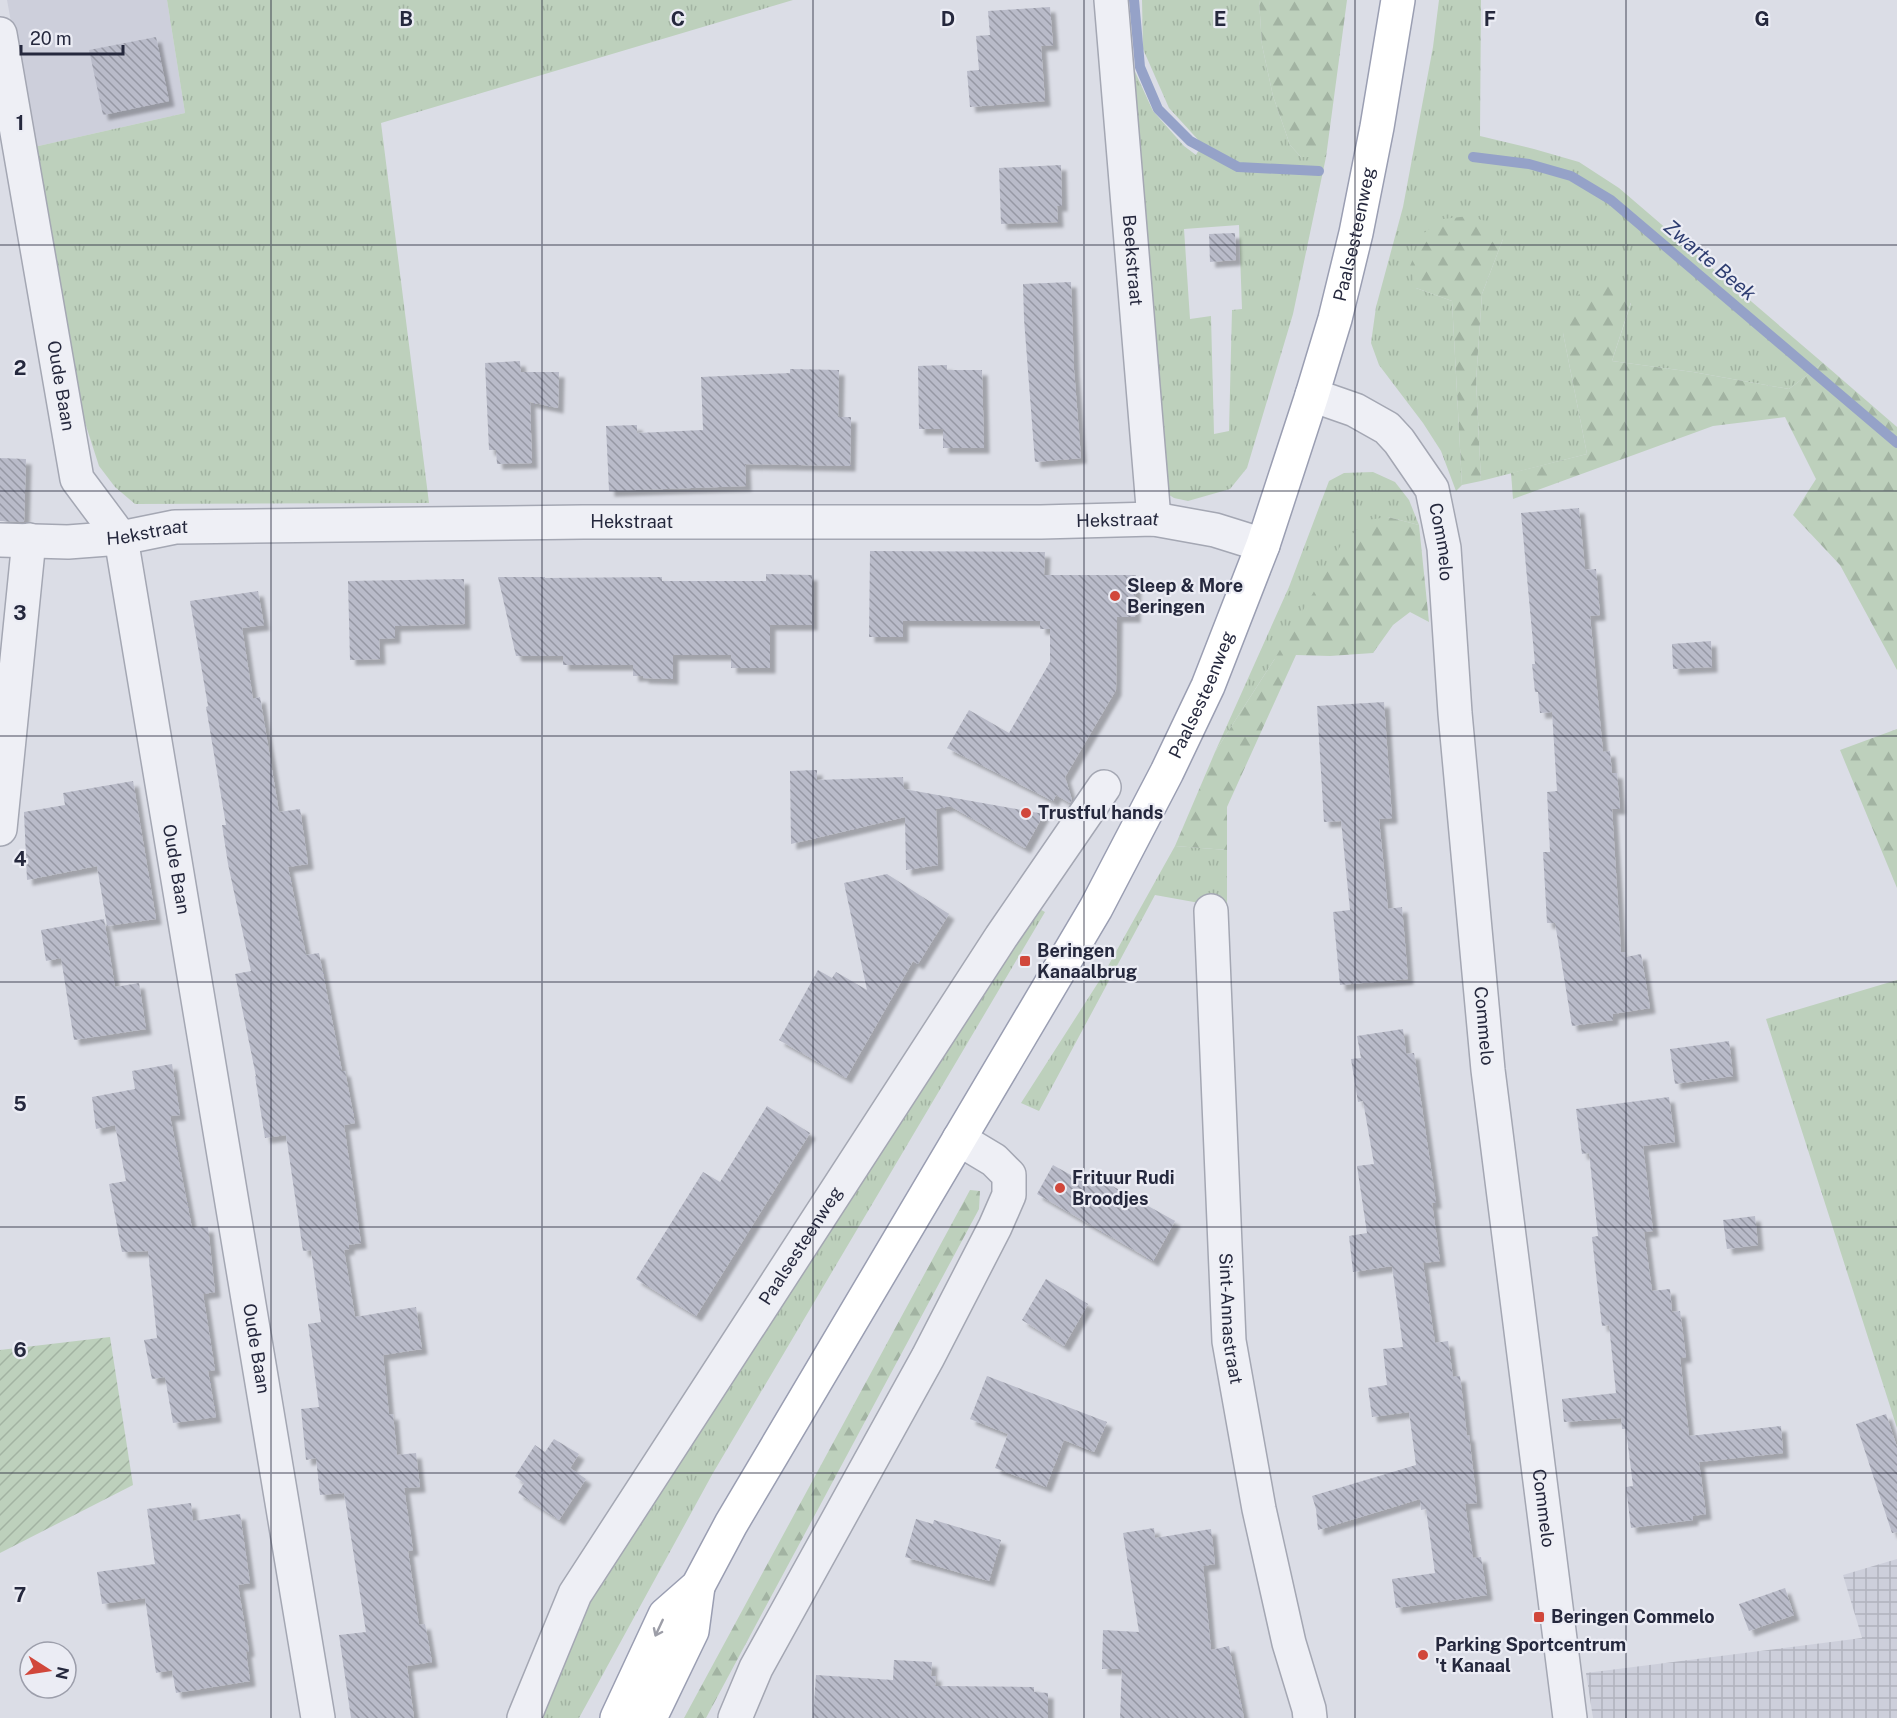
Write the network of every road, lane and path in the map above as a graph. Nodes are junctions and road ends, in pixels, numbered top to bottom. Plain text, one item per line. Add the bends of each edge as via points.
1 (1111, 0) edge
2 (1398, 0) edge
3 (0, 34) edge
4 (1312, 395) junction
5 (1154, 519) junction
6 (121, 538) junction
7 (15, 540) edge
8 (1263, 545) junction
9 (1104, 787) dead end
10 (0, 829) edge
11 (1211, 911) dead end
12 (958, 1139) junction
13 (698, 1586) junction
14 (318, 1718) edge
15 (524, 1718) edge
16 (616, 1718) edge
17 (650, 1718) edge
18 (735, 1718) edge
19 (1310, 1718) edge
20 (1570, 1718) edge

1 - 5 street, Beekstraat
2 - 4 main road, Paalsesteenweg via 1356,233
3 - 6 street, Oude Baan via 77,479
4 - 8 main road, Paalsesteenweg
4 - 20 street, Commelo via 1355,410 1399,441 1432,489 1444,549 1488,1070
5 - 6 street, Hekstraat via 175,527
5 - 8 street, Hekstraat via 1215,530
6 - 7 street, Hekstraat
6 - 14 street, Oude Baan
7 - 10 street
8 - 12 main road, Paalsesteenweg via 1208,686 1167,772 1096,908
9 - 15 street, Paalsesteenweg via 1001,937 575,1594
11 - 19 street, Sint-Annastraat via 1229,1341 1258,1509
12 - 13 main road, Paalsesteenweg
12 - 18 street via 994,1160 1010,1175 1009,1195 928,1357 756,1668
13 -> 16 main road, Paalsesteenweg via 665,1615
13 - 17 main road, Paalsesteenweg via 692,1631

